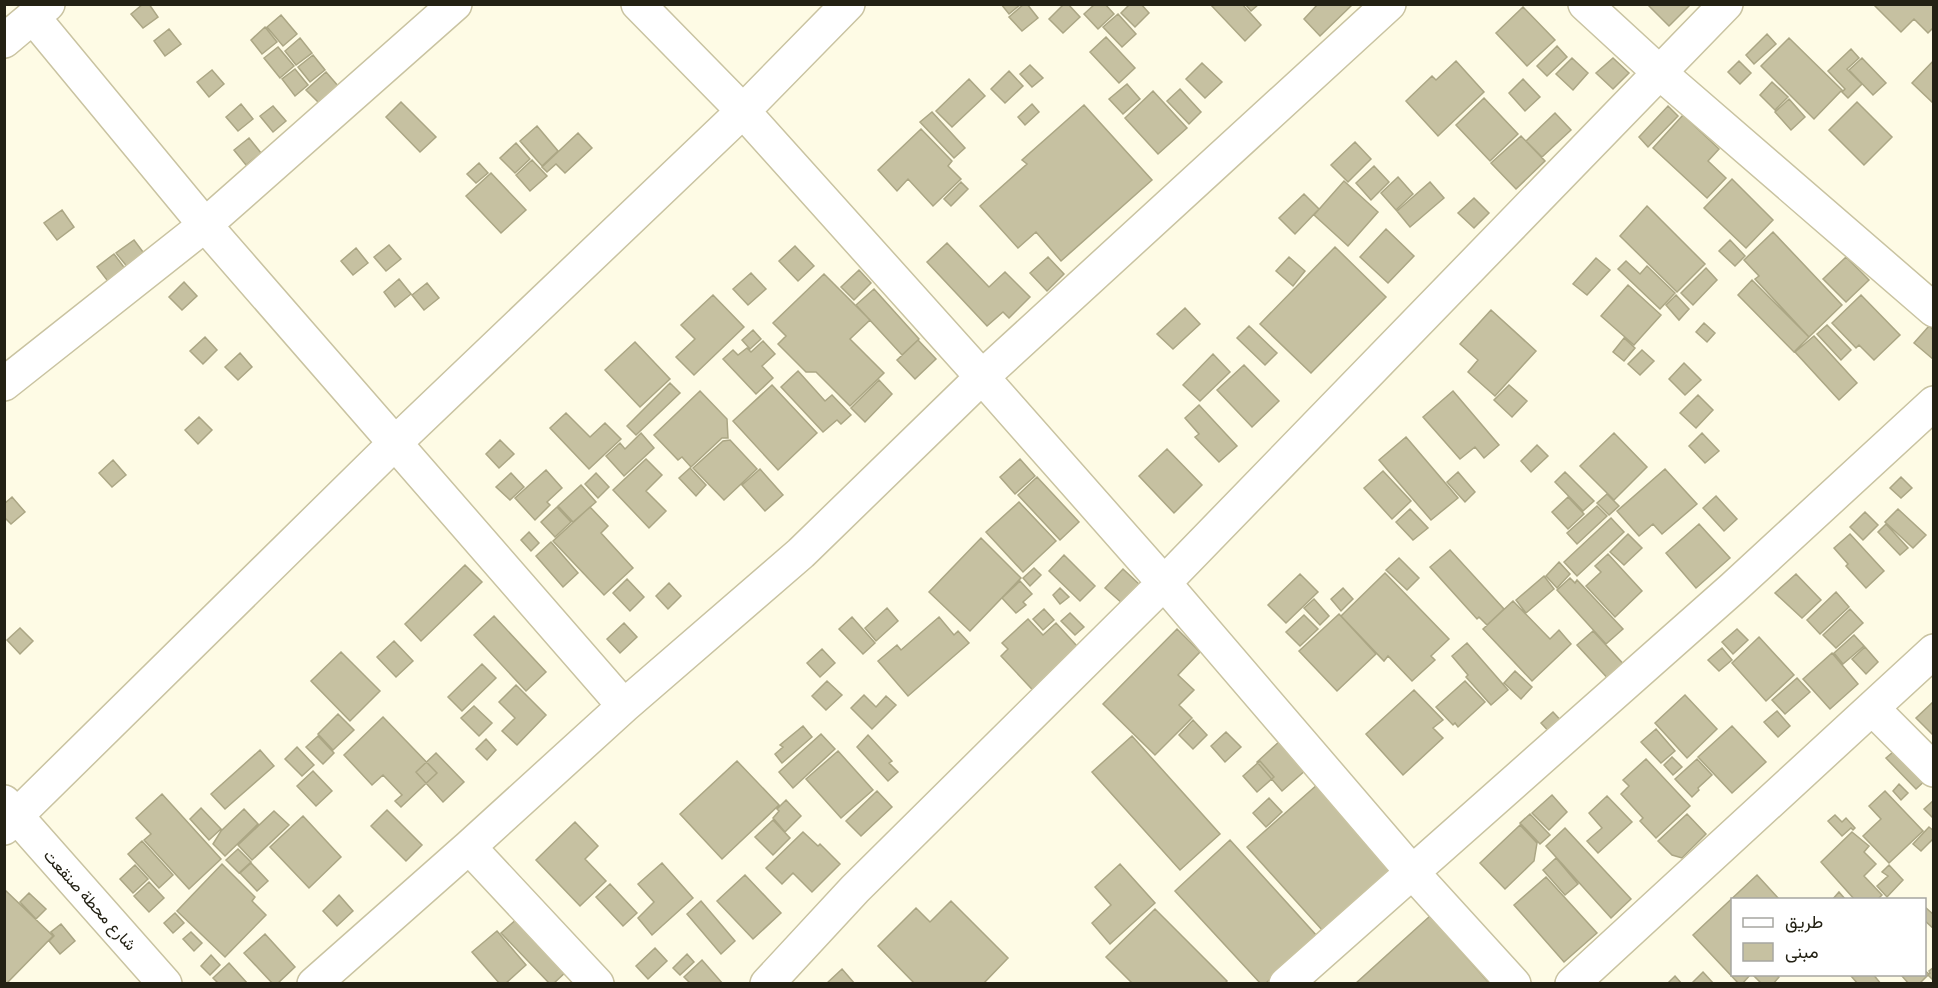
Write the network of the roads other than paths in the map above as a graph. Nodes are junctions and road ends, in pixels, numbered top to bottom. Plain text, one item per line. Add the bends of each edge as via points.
1 (455, 4) edge
2 (638, 4) edge
3 (848, 4) edge
4 (1389, 4) edge
5 (1585, 4) edge
6 (1726, 4) edge
7 (41, 11) edge
8 (4, 41) edge
9 (1660, 73) junction
10 (743, 111) junction
11 (205, 225) junction
12 (1934, 310) edge
13 (982, 377) junction
14 (4, 384) edge
15 (1934, 404) edge
16 (394, 444) junction
17 (1164, 583) junction
18 (1934, 651) edge
19 (624, 706) junction
20 (1872, 708) junction
21 (1934, 770) edge
22 (8, 815) edge
23 (470, 848) junction
24 (1412, 872) junction
25 (165, 984) edge
26 (314, 984) edge
27 (597, 984) edge
28 (767, 984) edge
29 (1286, 984) edge
30 (1514, 984) edge
31 (1572, 984) edge

1 - 11 street
2 - 10 street
3 - 10 street
4 - 13 street
5 - 9 street
6 - 9 street
7 - 8 street
7 - 11 street
9 - 12 street
9 - 17 street
10 - 13 street
10 - 16 street
11 - 14 street
11 - 16 street
13 - 17 street
13 - 19 street via 801,553
15 - 24 street
16 - 19 street
16 - 22 street
17 - 24 street
17 - 28 street via 855,889
18 - 20 street
19 - 23 street
20 - 21 street
20 - 31 street
22 - 25 street, شارع محطة صنقعت
23 - 26 street
23 - 27 street
24 - 29 street
24 - 30 street

